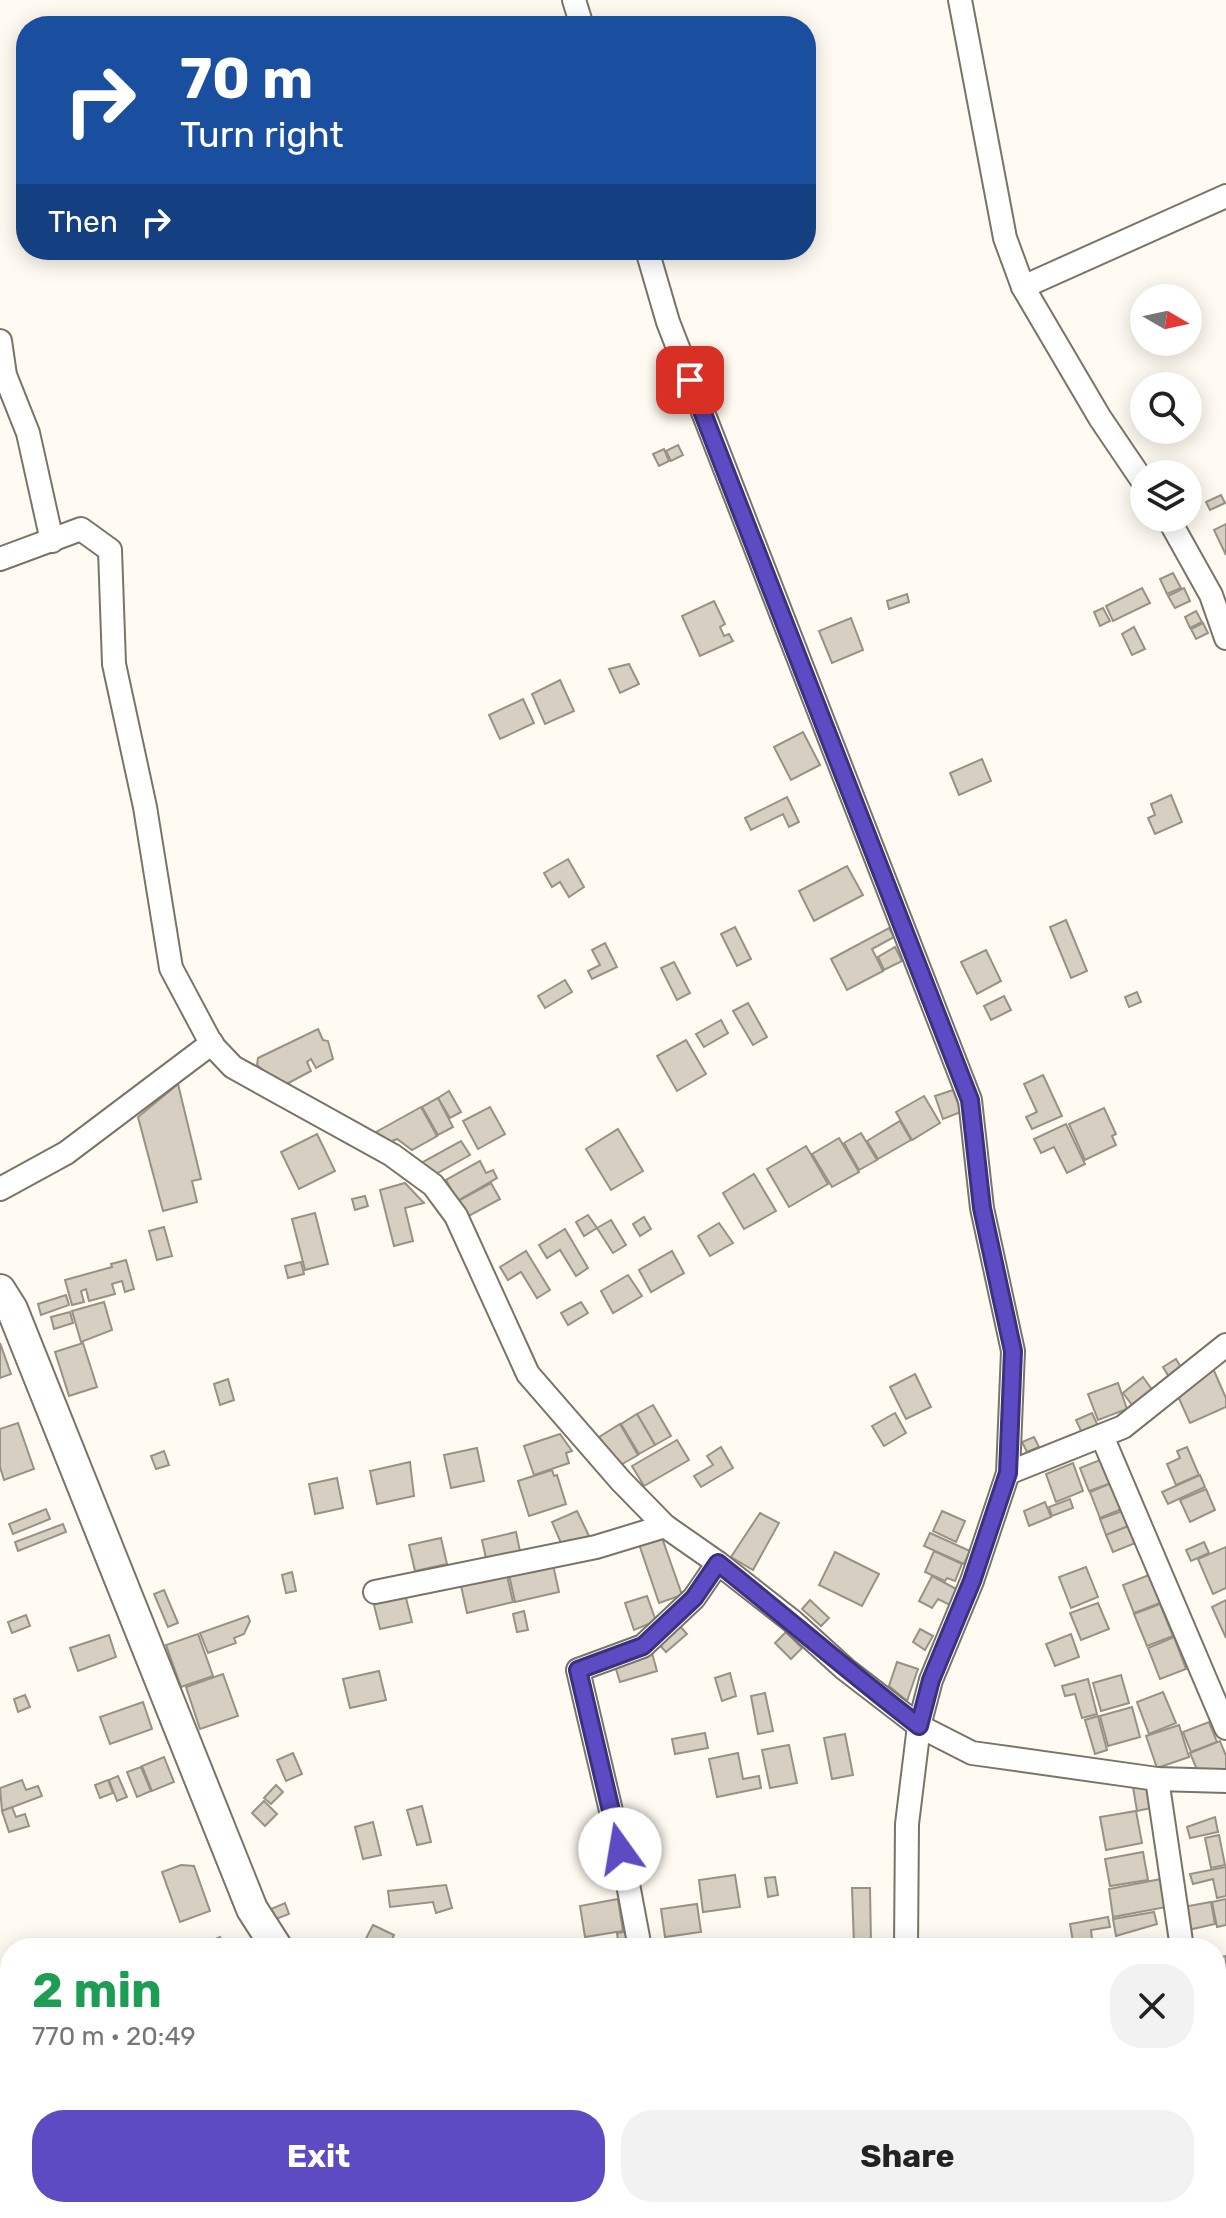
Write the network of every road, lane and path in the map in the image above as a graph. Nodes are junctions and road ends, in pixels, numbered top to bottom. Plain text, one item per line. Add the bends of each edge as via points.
1 (960, 0) edge
2 (1226, 196) edge
3 (650, 260) edge
4 (1023, 287) junction
5 (0, 341) edge
6 (1130, 462) edge
7 (1176, 532) edge
8 (52, 541) junction
9 (0, 559) edge
10 (1226, 638) edge
11 (212, 1043) junction
12 (0, 1189) edge
13 (0, 1290) edge
14 (1226, 1345) edge
15 (1102, 1436) junction
16 (1008, 1473) junction
17 (665, 1526) junction
18 (718, 1563) junction
19 (375, 1592) dead end
20 (919, 1726) junction
21 (1226, 1728) edge
22 (1157, 1779) junction
23 (1226, 1781) edge
24 (271, 1938) edge
25 (638, 1938) edge
26 (906, 1938) edge
27 (1181, 1938) edge

1 - 4 street via 1005,238
2 - 4 street
3 - 16 street via 668,322 970,1100 982,1208 1013,1351
4 - 6 street
5 - 8 street
7 - 10 street via 1211,595
8 - 9 street
8 - 11 street via 81,529 110,550 114,664 145,807 171,968
11 - 12 street via 66,1153
11 - 17 street via 233,1067 392,1155 433,1185 456,1216 528,1374
13 - 24 main road via 252,1909
14 - 15 street via 1123,1427
15 - 16 street
15 - 21 street
16 - 20 street
17 - 18 street
17 - 19 street via 596,1547
18 - 20 street
18 - 25 street via 694,1598 643,1646 578,1670
20 - 22 street via 972,1753
20 - 26 street via 907,1824
22 - 23 street
22 - 27 street

